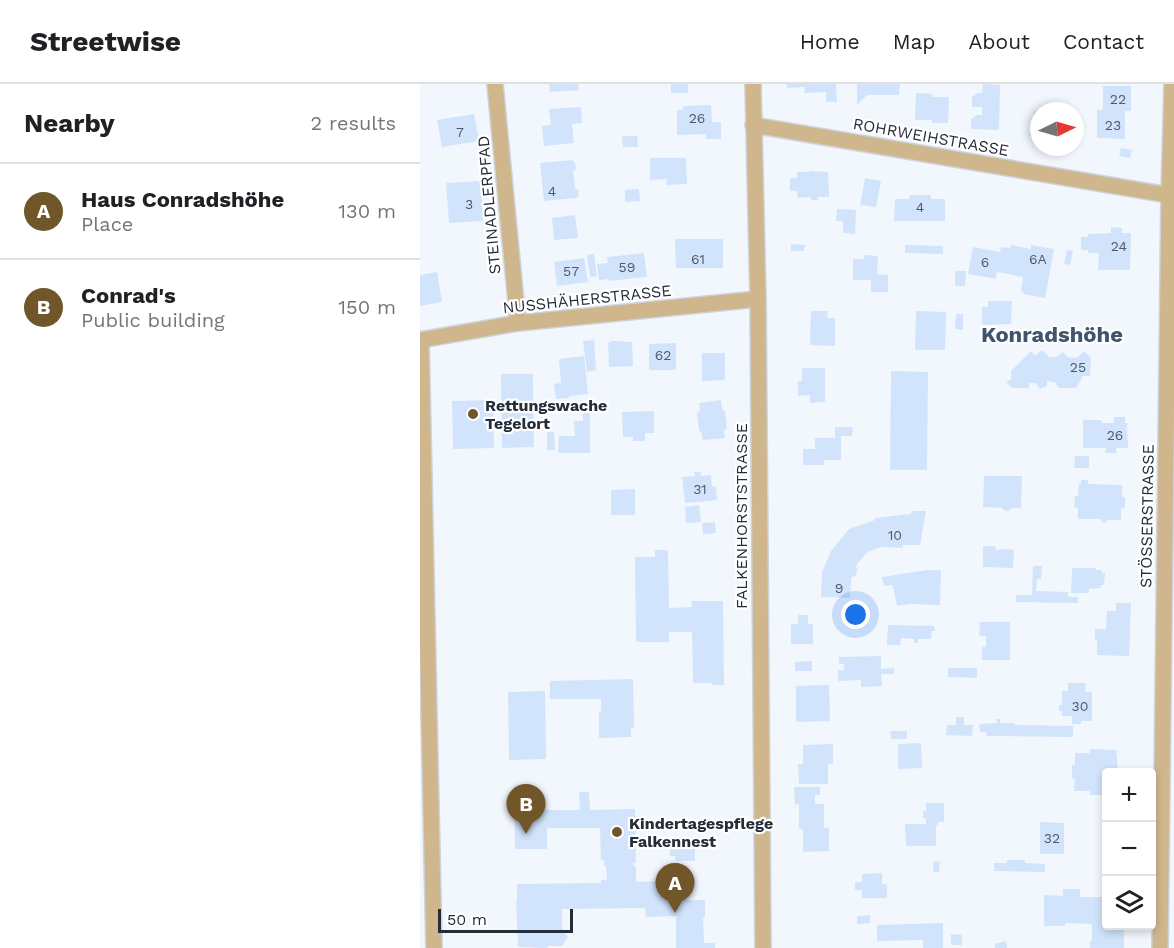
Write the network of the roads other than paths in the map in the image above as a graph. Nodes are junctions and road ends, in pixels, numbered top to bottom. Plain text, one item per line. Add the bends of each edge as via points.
1 (495, 84) edge
2 (753, 84) edge
3 (1172, 84) edge
4 (753, 125) junction
5 (1171, 196) edge
6 (758, 299) junction
7 (518, 323) junction
8 (421, 340) edge
9 (424, 653) edge
10 (434, 948) edge
11 (763, 948) edge
12 (1160, 948) edge

1 - 7 street, STEINADLERPFAD
2 - 4 street, FALKENHORSTSTRASSE
3 - 5 street, STÖSSERSTRASSE
4 - 5 street, ROHRWEIHSTRASSE
4 - 6 street, FALKENHORSTSTRASSE
5 - 12 street, STÖSSERSTRASSE
6 - 7 street, NUSSHÄHERSTRASSE
6 - 11 street, FALKENHORSTSTRASSE
7 - 8 street, NUSSHÄHERSTRASSE
8 - 9 street
9 - 10 street

